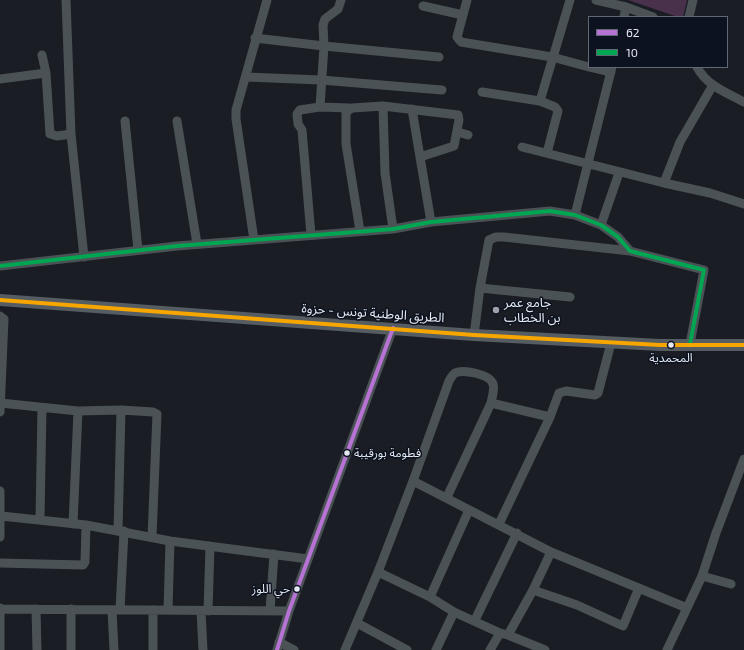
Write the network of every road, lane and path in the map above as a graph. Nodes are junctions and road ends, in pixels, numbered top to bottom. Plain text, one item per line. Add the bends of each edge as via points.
1 (66, 0) edge
2 (267, 0) edge
3 (341, 0) edge
4 (467, 0) edge
5 (570, 0) edge
6 (596, 0) edge
7 (693, 0) edge
8 (423, 6) dead end
9 (626, 7) junction
10 (463, 15) junction
11 (624, 16) edge
12 (650, 16) edge
13 (689, 16) edge
14 (255, 38) junction
15 (324, 46) junction
16 (42, 56) dead end
17 (438, 57) dead end
18 (552, 57) junction
19 (588, 67) edge
20 (596, 68) edge
21 (698, 68) edge
22 (611, 70) edge
23 (46, 73) junction
24 (246, 77) junction
25 (0, 79) edge
26 (321, 80) junction
27 (713, 85) junction
28 (442, 90) dead end
29 (482, 92) dead end
30 (540, 101) junction
31 (744, 102) edge
32 (383, 106) junction
33 (320, 107) junction
34 (349, 108) junction
35 (412, 109) junction
36 (125, 121) dead end
37 (178, 121) dead end
38 (458, 132) junction
39 (71, 134) junction
40 (468, 135) dead end
41 (522, 148) dead end
42 (547, 153) junction
43 (420, 157) junction
44 (587, 164) junction
45 (619, 173) junction
46 (664, 183) junction
47 (744, 204) edge
48 (575, 215) junction
49 (431, 222) junction
50 (601, 225) junction
51 (393, 228) junction
52 (360, 231) junction
53 (312, 235) junction
54 (254, 240) junction
55 (197, 244) junction
56 (138, 250) junction
57 (630, 251) junction
58 (84, 257) junction
59 (0, 266) edge
60 (480, 288) junction
61 (570, 298) dead end
62 (0, 300) edge
63 (0, 316) edge
64 (393, 328) junction
65 (474, 335) junction
66 (611, 343) junction
67 (690, 344) junction
68 (744, 345) edge
69 (1, 370) edge
70 (0, 403) edge
71 (491, 403) junction
72 (42, 408) junction
73 (121, 410) junction
74 (78, 411) junction
75 (0, 412) edge
76 (550, 417) junction
77 (744, 459) edge
78 (413, 481) junction
79 (0, 491) edge
80 (447, 497) junction
81 (469, 510) junction
82 (1, 516) junction
83 (40, 519) junction
84 (73, 524) junction
85 (499, 524) junction
86 (86, 525) junction
87 (121, 531) junction
88 (517, 533) junction
89 (0, 537) edge
90 (152, 537) junction
91 (170, 541) junction
92 (210, 546) junction
93 (551, 552) junction
94 (274, 554) junction
95 (308, 559) junction
96 (0, 563) edge
97 (378, 572) junction
98 (702, 576) junction
99 (732, 584) dead end
100 (639, 588) junction
101 (533, 590) junction
102 (430, 597) junction
103 (0, 608) edge
104 (686, 608) junction
105 (36, 609) junction
106 (71, 609) junction
107 (116, 610) junction
108 (153, 610) junction
109 (168, 610) junction
110 (205, 611) junction
111 (270, 611) junction
112 (289, 611) junction
113 (454, 612) junction
114 (475, 620) junction
115 (357, 623) junction
116 (504, 634) junction
117 (278, 646) edge
118 (531, 647) edge
119 (0, 650) edge
120 (37, 650) edge
121 (71, 650) edge
122 (114, 650) edge
123 (153, 650) edge
124 (202, 650) edge
125 (294, 650) edge
126 (344, 650) edge
127 (407, 650) edge
128 (436, 650) edge
129 (490, 650) edge
130 (545, 650) edge
131 (667, 650) edge

1 - 39 street
2 - 14 street
3 - 15 street via 338,9 325,19
4 - 10 street
5 - 18 street
6 - 9 street
7 - 13 street
8 - 10 street
9 - 11 street
9 - 12 street
10 - 18 street via 457,37 461,42
14 - 15 street
14 - 24 street
15 - 17 street
15 - 26 street
16 - 23 street
18 - 19 street
18 - 30 street
20 - 22 street
21 - 27 street
22 - 44 street
23 - 25 street
23 - 39 street via 50,134
24 - 26 street
24 - 54 street via 236,110 236,119
26 - 28 street
26 - 33 street
27 - 31 street
27 - 46 street via 680,142
29 - 30 street
30 - 42 street via 555,107 558,111
32 - 34 street
32 - 35 street
32 - 51 street via 385,173
33 - 34 street
33 - 53 street via 300,110 297,114 298,124 302,130
34 - 52 street via 346,112 346,144
35 - 38 street via 458,115
35 - 43 street
36 - 56 street
37 - 55 street
38 - 40 street
38 - 43 street via 452,147
39 - 58 street
41 - 42 street
42 - 44 street
43 - 49 street
44 - 45 street
44 - 48 street
45 - 46 street
45 - 50 street
46 - 47 street via 710,193
48 - 49 street via 550,211
48 - 50 street
49 - 51 street
50 - 57 street via 618,237
51 - 52 street
52 - 53 street
53 - 54 street
54 - 55 street
55 - 56 street
56 - 58 street
57 - 60 street via 496,237 489,240 486,248
57 - 67 street via 704,270
58 - 59 street
60 - 61 street
60 - 65 street
62 - 64 main road, الطريق الوطنية تونس - حزوة
63 - 69 street via 4,319
64 - 65 main road, الطريق الوطنية تونس - حزوة
64 - 95 street
65 - 66 main road, الطريق الوطنية تونس - حزوة
66 - 67 main road, الطريق الوطنية تونس - حزوة
66 - 76 street via 598,393 559,393
67 - 68 main road, الطريق الوطنية تونس - حزوة
69 - 70 street
70 - 72 street
70 - 75 street
71 - 76 street
71 - 78 street via 494,386 486,376 461,372 452,376
71 - 80 street
72 - 74 street
72 - 83 street
73 - 74 street
73 - 87 street
73 - 90 street via 153,412 158,416
74 - 84 street
76 - 85 street
77 - 98 street
78 - 80 street
78 - 97 street
79 - 82 street
80 - 81 street
81 - 85 street
81 - 102 street
82 - 83 street
82 - 89 street
83 - 84 street
84 - 86 street
85 - 88 street
86 - 87 street
86 - 96 street via 83,565
87 - 90 street
87 - 107 street
88 - 93 street
88 - 114 street
90 - 91 street
91 - 92 street
91 - 109 street
92 - 94 street
92 - 110 street
93 - 100 street
93 - 101 street
94 - 95 street
94 - 111 street
95 - 112 street
97 - 102 street
97 - 115 street
98 - 99 street
98 - 104 street
100 - 101 street via 623,626 577,605
100 - 104 street
101 - 116 street
102 - 113 street
103 - 105 street
103 - 119 street
104 - 131 street
105 - 106 street
105 - 120 street
106 - 107 street
106 - 121 street
107 - 108 street
107 - 122 street
108 - 109 street
108 - 123 street
109 - 110 street
110 - 111 street
110 - 124 street
111 - 112 street
112 - 117 street
113 - 114 street
113 - 128 street
114 - 116 street
115 - 126 street
115 - 127 street
116 - 118 street
116 - 129 street
117 - 125 street
118 - 130 street

